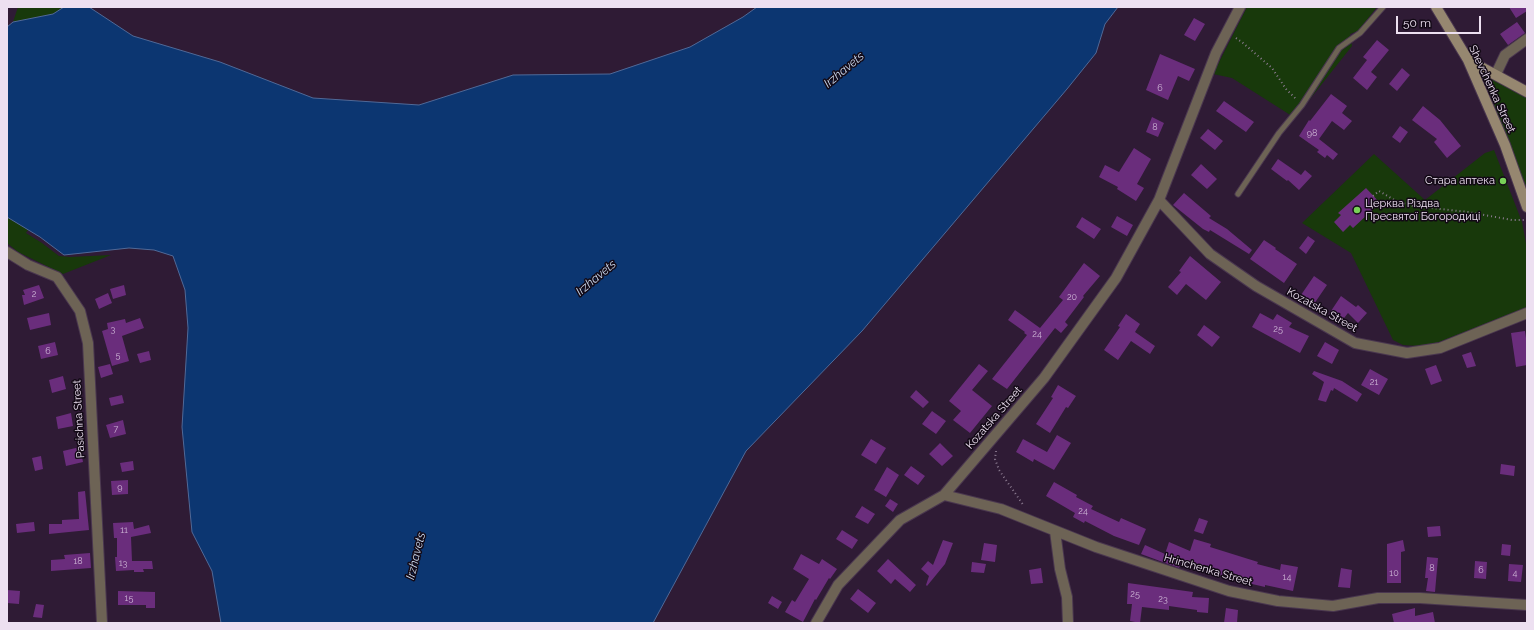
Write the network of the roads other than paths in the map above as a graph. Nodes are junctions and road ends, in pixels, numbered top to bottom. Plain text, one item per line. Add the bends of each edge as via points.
1 (1240, 7) edge
2 (1383, 7) edge
3 (1436, 7) edge
4 (1527, 39) edge
5 (1468, 60) junction
6 (1496, 74) junction
7 (1527, 92) edge
8 (1238, 194) dead end
9 (1159, 200) junction
10 (1527, 207) edge
11 (7, 252) edge
12 (1527, 313) edge
13 (944, 494) junction
14 (1055, 531) junction
15 (1527, 605) edge
16 (102, 623) edge
17 (816, 623) edge
18 (1068, 623) edge

1 - 9 street, Kozatska Street via 1216,53
2 - 8 lane via 1360,33 1339,48
3 - 5 street, Shevchenka Street
4 - 6 street via 1505,55
5 - 6 street
5 - 10 street, Shevchenka Street
6 - 7 street
9 - 12 street, Kozatska Street via 1210,254 1256,286 1355,343 1407,353 1440,348
9 - 13 street, Kozatska Street via 1116,278 1044,378
11 - 16 street, Pasichna Street via 28,265 57,277 80,311 88,343
13 - 14 street, Hrinchenka Street via 1001,509 1036,521
13 - 17 street, Kozatska Street via 900,520 838,585
14 - 15 street, Hrinchenka Street via 1229,591 1278,601 1332,606 1378,598 1420,598
14 - 18 street via 1067,598

